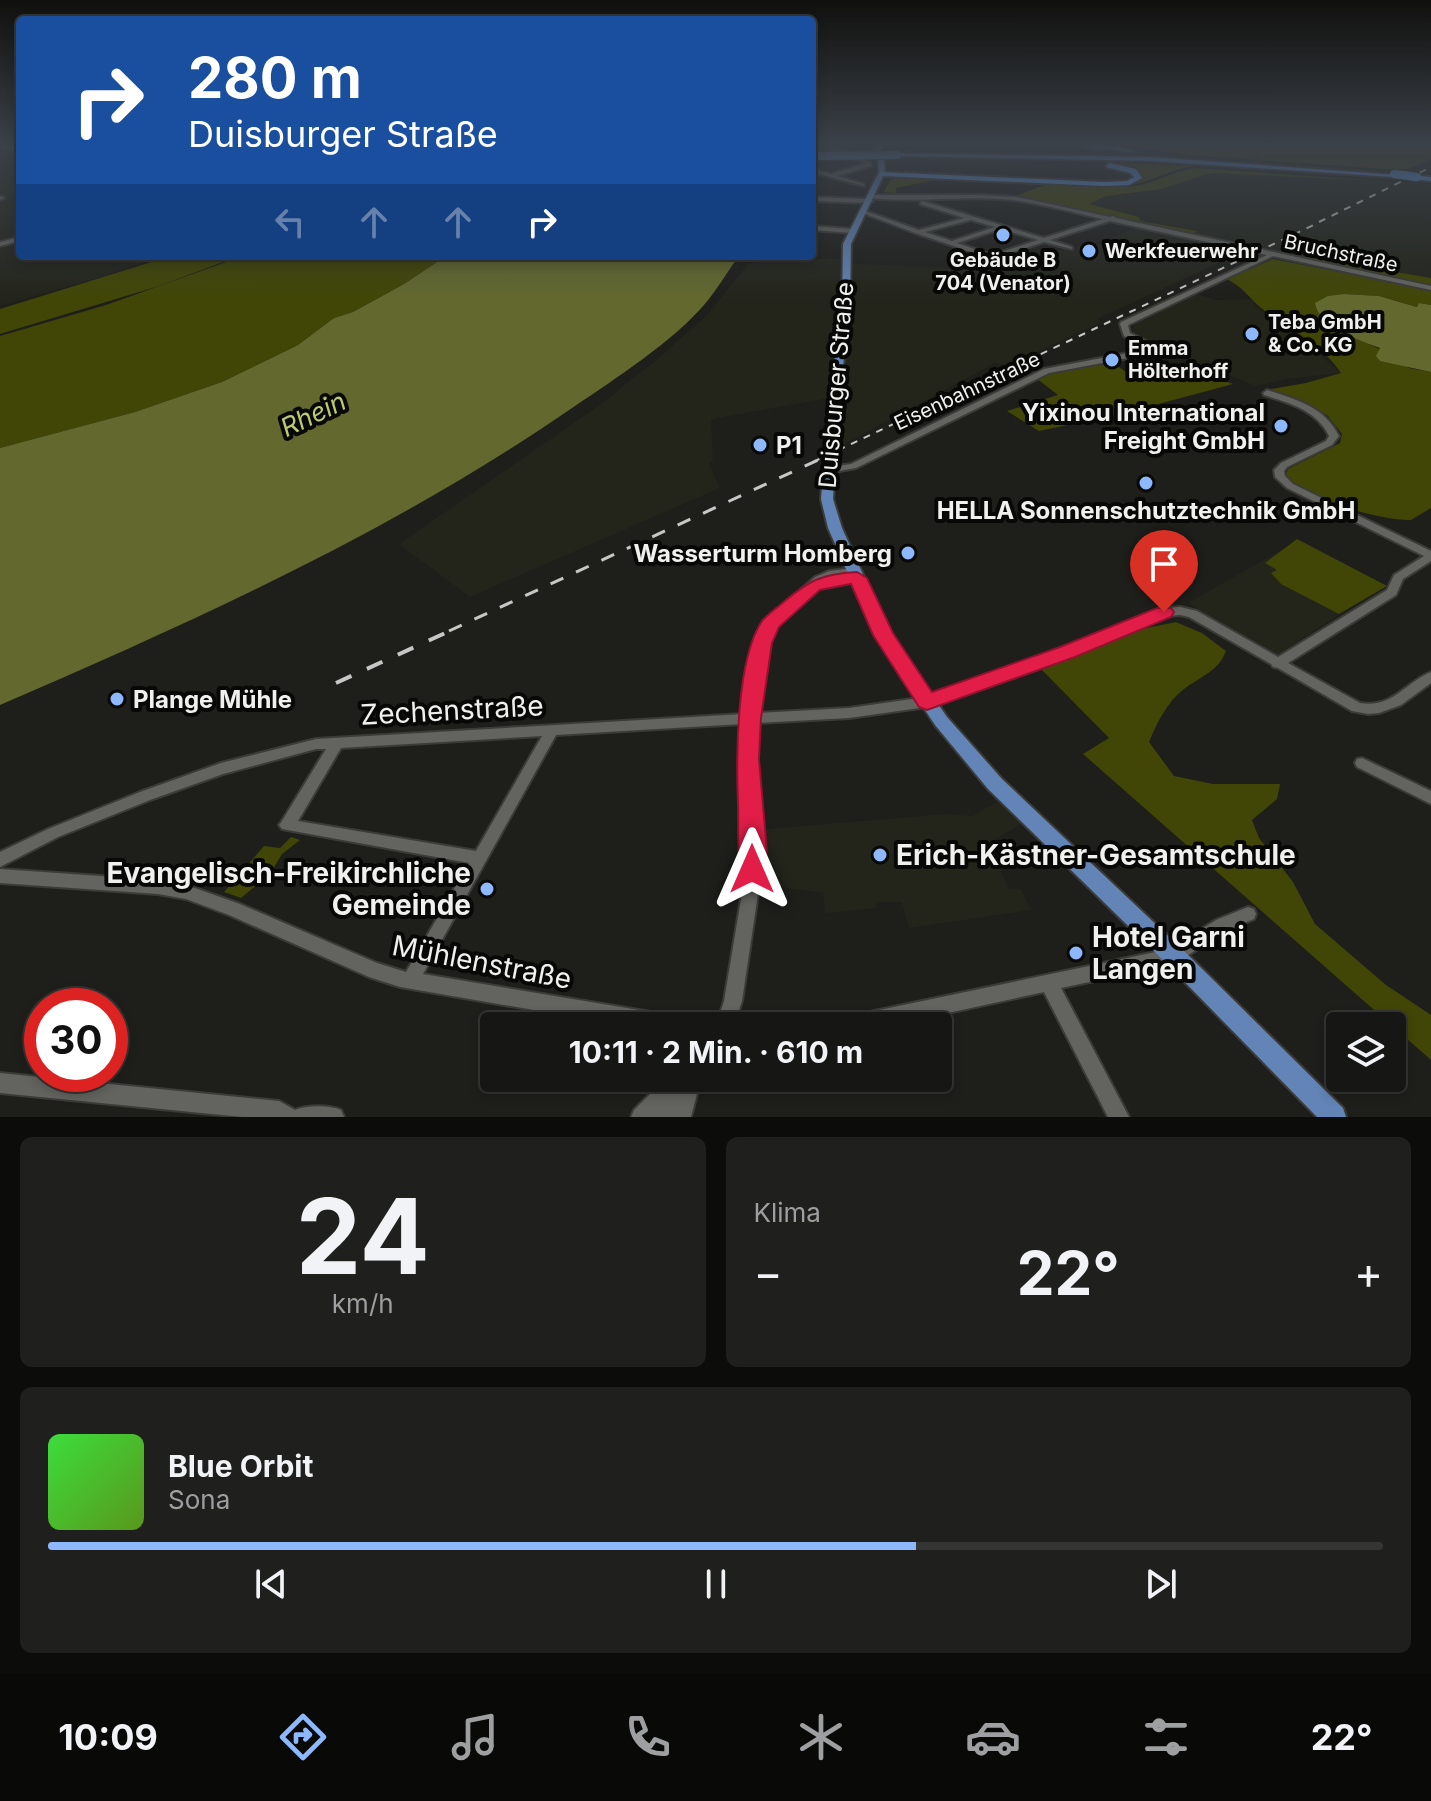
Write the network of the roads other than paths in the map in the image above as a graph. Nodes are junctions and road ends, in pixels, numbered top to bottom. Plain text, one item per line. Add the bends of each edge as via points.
1 (873, 196) edge
2 (965, 196) edge
3 (969, 196) edge
4 (816, 199) edge
5 (916, 200) junction
6 (868, 204) junction
7 (970, 218) junction
8 (1114, 218) junction
9 (1001, 227) junction
10 (816, 228) edge
11 (852, 231) junction
12 (917, 232) junction
13 (1049, 241) junction
14 (951, 243) junction
15 (1070, 248) dead end
16 (1271, 255) junction
17 (1431, 288) edge
18 (1267, 393) dead end
19 (828, 470) junction
20 (1431, 555) edge
21 (853, 569) junction
22 (814, 586) junction
23 (1277, 664) junction
24 (1431, 676) edge
25 (927, 702) junction
26 (749, 718) junction
27 (552, 730) junction
28 (337, 743) junction
29 (1362, 763) dead end
30 (1431, 798) edge
31 (480, 858) junction
32 (0, 860) edge
33 (0, 876) edge
34 (1248, 914) dead end
35 (1174, 956) junction
36 (410, 981) junction
37 (1050, 985) junction
38 (597, 1012) edge
39 (729, 1012) edge
40 (916, 1012) edge
41 (0, 1083) edge
42 (666, 1092) edge
43 (687, 1092) edge
44 (664, 1095) junction
45 (288, 1117) edge
46 (301, 1117) edge
47 (334, 1117) edge
48 (641, 1117) edge
49 (663, 1117) edge
50 (681, 1117) edge
51 (1119, 1117) edge
52 (1334, 1117) edge

1 - 6 main road, Duisburger Straße
2 - 5 street, Bruchstraße
3 - 8 street, Bruchstraße
4 - 6 street
5 - 6 street
5 - 7 street
6 - 11 main road, Duisburger Straße
6 - 12 street
7 - 9 street
7 - 12 street
8 - 13 street
8 - 16 street, Bruchstraße
9 - 13 street
9 - 14 street
10 - 11 street
11 - 19 main road, Duisburger Straße via 845,258 846,303
12 - 14 street
13 - 14 street via 992,257
13 - 15 street
16 - 17 street, Bruchstraße
16 - 19 street, Eisenbahnstraße via 1124,324 1127,334 1157,350 1047,371 853,466
18 - 20 street via 1319,415 1334,436 1284,465 1280,477
19 - 21 main road, Duisburger Straße via 829,512
20 - 23 street via 1398,577 1392,592
21 - 22 street
21 - 22 street via 829,574
21 - 25 main road, Duisburger Straße via 883,635
22 - 26 street via 765,633
23 - 24 street, Zechenstraße via 1357,708 1373,711 1385,709
23 - 25 street, Zechenstraße via 1193,614 1164,612
25 - 26 street, Zechenstraße
25 - 35 main road, Duisburger Straße via 995,784
26 - 27 street, Zechenstraße
26 - 39 street via 754,851
27 - 28 street, Zechenstraße
27 - 31 street
28 - 31 street via 287,825
28 - 32 street, Zechenstraße via 221,769 66,828
29 - 30 street
31 - 36 street
33 - 36 street, Mühlenstraße via 186,892
34 - 35 street
35 - 37 street
35 - 52 main road, Duisburger Straße
36 - 38 street, Mühlenstraße
37 - 40 street
37 - 51 street
41 - 45 street via 279,1111
42 - 44 street
43 - 50 street
44 - 48 street
44 - 49 street
46 - 47 street

